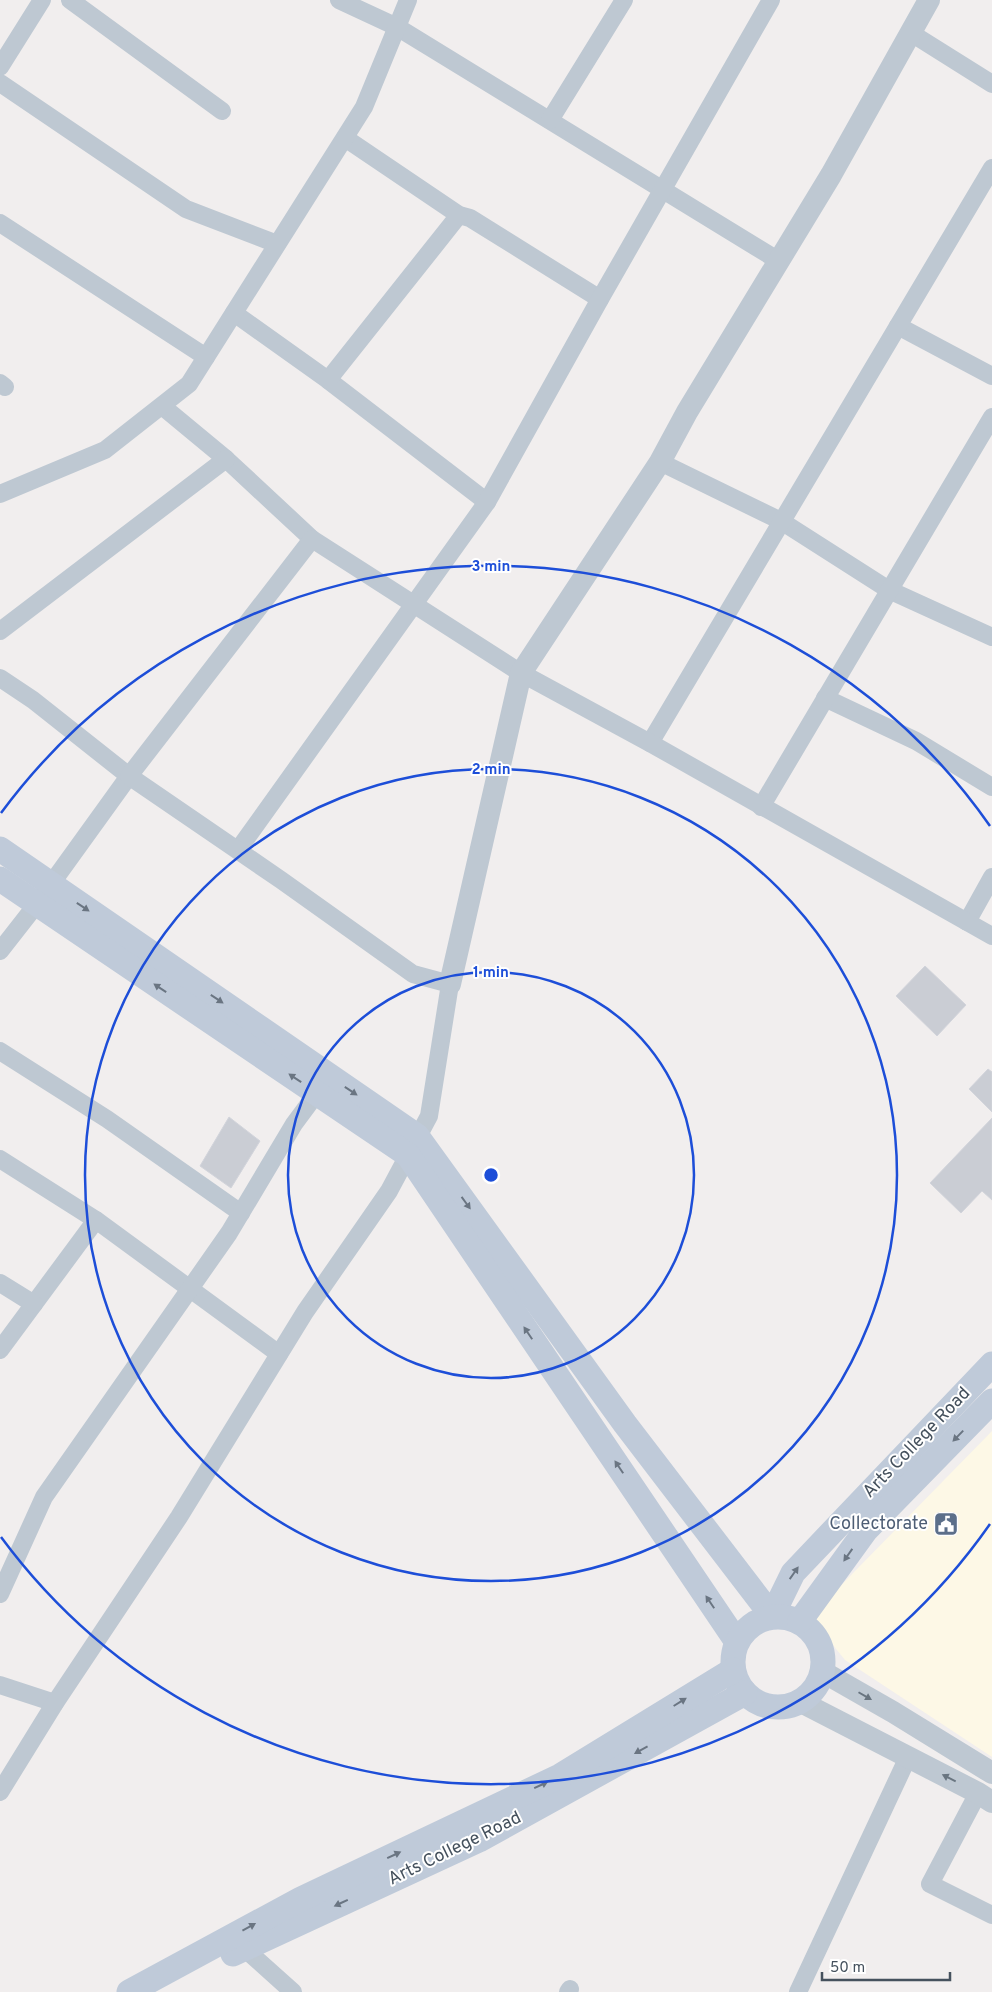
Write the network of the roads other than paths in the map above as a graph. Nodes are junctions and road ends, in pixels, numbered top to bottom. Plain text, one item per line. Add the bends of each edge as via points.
1 (42, 0) edge
2 (70, 0) edge
3 (339, 0) edge
4 (408, 0) edge
5 (771, 0) edge
6 (929, 0) edge
7 (620, 1) edge
8 (397, 27) junction
9 (910, 33) junction
10 (0, 67) edge
11 (0, 83) edge
12 (992, 84) edge
13 (222, 112) dead end
14 (550, 120) junction
15 (345, 138) junction
16 (992, 168) edge
17 (663, 189) junction
18 (459, 215) junction
19 (0, 223) edge
20 (277, 244) junction
21 (778, 262) junction
22 (600, 299) junction
23 (234, 313) junction
24 (898, 326) junction
25 (206, 357) junction
26 (992, 376) edge
27 (328, 380) junction
28 (162, 406) junction
29 (992, 417) edge
30 (226, 459) junction
31 (660, 462) junction
32 (0, 494) edge
33 (487, 502) junction
34 (781, 523) junction
35 (312, 540) junction
36 (889, 590) junction
37 (413, 605) junction
38 (0, 631) edge
39 (992, 637) edge
40 (521, 674) junction
41 (0, 678) edge
42 (825, 698) junction
43 (650, 744) junction
44 (129, 776) junction
45 (992, 787) edge
46 (761, 807) junction
47 (0, 849) edge
48 (238, 850) junction
49 (992, 877) edge
50 (0, 879) edge
51 (50, 885) junction
52 (36, 905) junction
53 (967, 922) junction
54 (992, 936) edge
55 (0, 951) edge
56 (450, 984) junction
57 (0, 1051) edge
58 (317, 1093) junction
59 (412, 1145) junction
60 (0, 1158) edge
61 (241, 1213) junction
62 (96, 1220) junction
63 (0, 1283) edge
64 (190, 1290) junction
65 (34, 1304) junction
66 (0, 1350) edge
67 (279, 1354) junction
68 (992, 1364) edge
69 (992, 1401) edge
70 (0, 1594) edge
71 (772, 1616) junction
72 (800, 1621) junction
73 (737, 1642) junction
74 (733, 1670) junction
75 (823, 1672) junction
76 (0, 1685) edge
77 (745, 1693) junction
78 (800, 1702) junction
79 (55, 1703) junction
80 (908, 1757) junction
81 (992, 1773) edge
82 (0, 1792) edge
83 (985, 1798) edge
84 (992, 1915) edge
85 (244, 1948) junction
86 (129, 1992) edge
87 (158, 1992) edge
88 (293, 1992) edge
89 (798, 1992) edge

1 - 10 street
2 - 13 street
3 - 8 street
4 - 8 street
5 - 17 street
6 - 9 street
7 - 14 street
8 - 14 street
8 - 15 street via 364,107
9 - 12 street
9 - 21 street via 832,175
11 - 20 street via 186,209
14 - 17 street
15 - 18 street
15 - 20 street
16 - 24 street
17 - 21 street
17 - 22 street
18 - 22 street via 470,218
18 - 27 street
19 - 25 street
20 - 23 street
21 - 31 street
22 - 33 street
23 - 25 street
23 - 27 street
24 - 26 street
24 - 34 street
25 - 28 street via 189,384
27 - 33 street
28 - 30 street
28 - 32 street via 105,450
29 - 36 street
30 - 35 street
30 - 38 street
31 - 34 street
31 - 40 street
33 - 37 street
34 - 36 street
34 - 43 street
35 - 37 street
35 - 44 street
36 - 39 street
36 - 42 street
37 - 40 street
37 - 48 street
40 - 43 street
40 - 56 street
41 - 44 street via 40,705
42 - 45 street via 916,741
42 - 46 street
43 - 46 street
44 - 48 street
44 - 51 street
46 - 53 street
47 - 51 main road
48 - 56 street via 413,974
49 - 53 street
50 - 52 main road
51 - 52 street
51 -> 59 main road
52 - 55 street
58 -> 52 main road
53 - 54 street
56 - 59 street via 429,1116
57 - 61 street via 107,1119
58 - 59 main road
58 - 61 street via 294,1124
59 - 67 street via 389,1191
59 -> 71 main road
73 -> 59 main road
60 - 62 street
61 - 64 street
62 - 64 street
62 - 65 street
63 - 65 street
64 - 67 street
64 - 70 street via 44,1497
65 - 66 street
67 - 79 street via 179,1517
71 -> 68 main road, Arts College Road via 793,1572
69 -> 72 main road via 866,1530
71 - 72 main road
71 - 73 main road via 751,1625
72 - 75 main road via 812,1630 820,1643 824,1657
73 - 74 main road
74 - 77 main road
86 -> 74 main road via 301,1899 560,1776
75 - 78 main road via 811,1694
75 -> 81 street
76 - 79 street
77 - 78 main road via 772,1707
77 -> 85 main road, Arts College Road via 479,1840
78 - 80 street
79 - 82 street
83 -> 80 street
80 - 89 street
83 - 84 street via 930,1884
85 - 87 main road, Arts College Road
85 - 88 street

